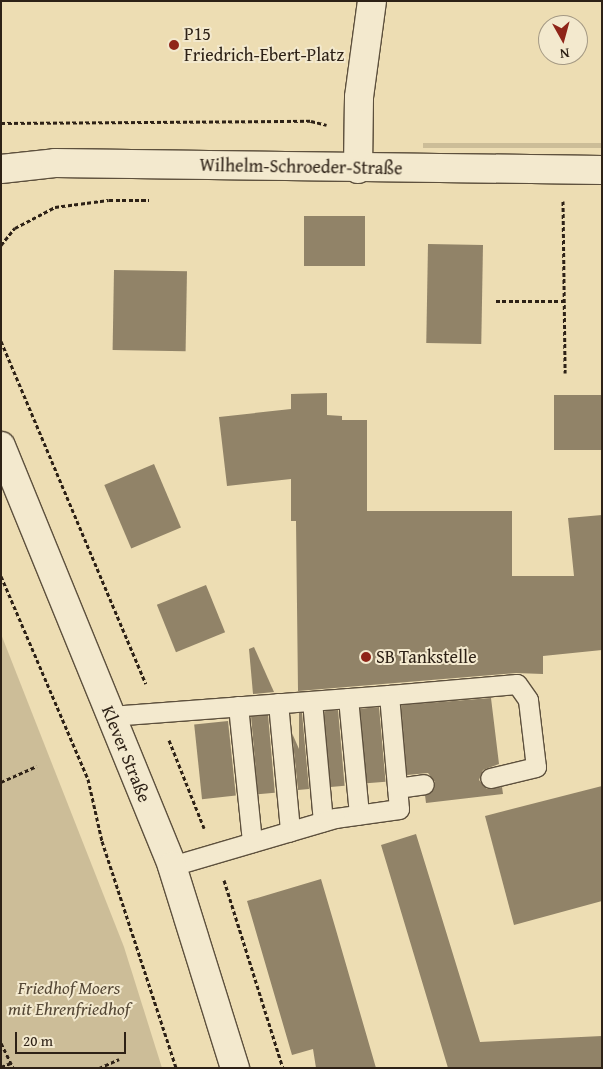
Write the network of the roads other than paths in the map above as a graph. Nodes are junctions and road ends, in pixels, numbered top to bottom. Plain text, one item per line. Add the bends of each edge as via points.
1 (372, 1) edge
2 (1, 169) edge
3 (358, 169) junction
4 (602, 170) edge
5 (1, 446) edge
6 (389, 695) junction
7 (348, 698) junction
8 (312, 701) junction
9 (278, 703) junction
10 (238, 706) junction
11 (110, 716) junction
12 (490, 778) dead end
13 (424, 784) dead end
14 (397, 788) junction
15 (359, 814) junction
16 (323, 821) junction
17 (290, 832) junction
18 (252, 842) junction
19 (172, 866) junction
20 (235, 1068) edge

1 - 3 main road via 359,97
2 - 3 main road, Wilhelm-Schroeder-Straße via 55,163
3 - 4 main road, Wilhelm-Schroeder-Straße
5 - 11 main road, Klever Straße
6 - 7 lane
6 - 12 lane via 517,684 528,700 536,768
6 - 14 lane
7 - 8 lane
7 - 15 lane
8 - 9 lane
8 - 16 lane
9 - 10 lane
9 - 17 lane
10 - 11 lane
10 - 18 lane
11 - 19 main road, Klever Straße
13 - 14 lane
14 - 15 lane via 399,809
15 - 16 lane
16 - 17 lane
17 - 18 lane
18 - 19 lane
19 - 20 main road, Klever Straße

